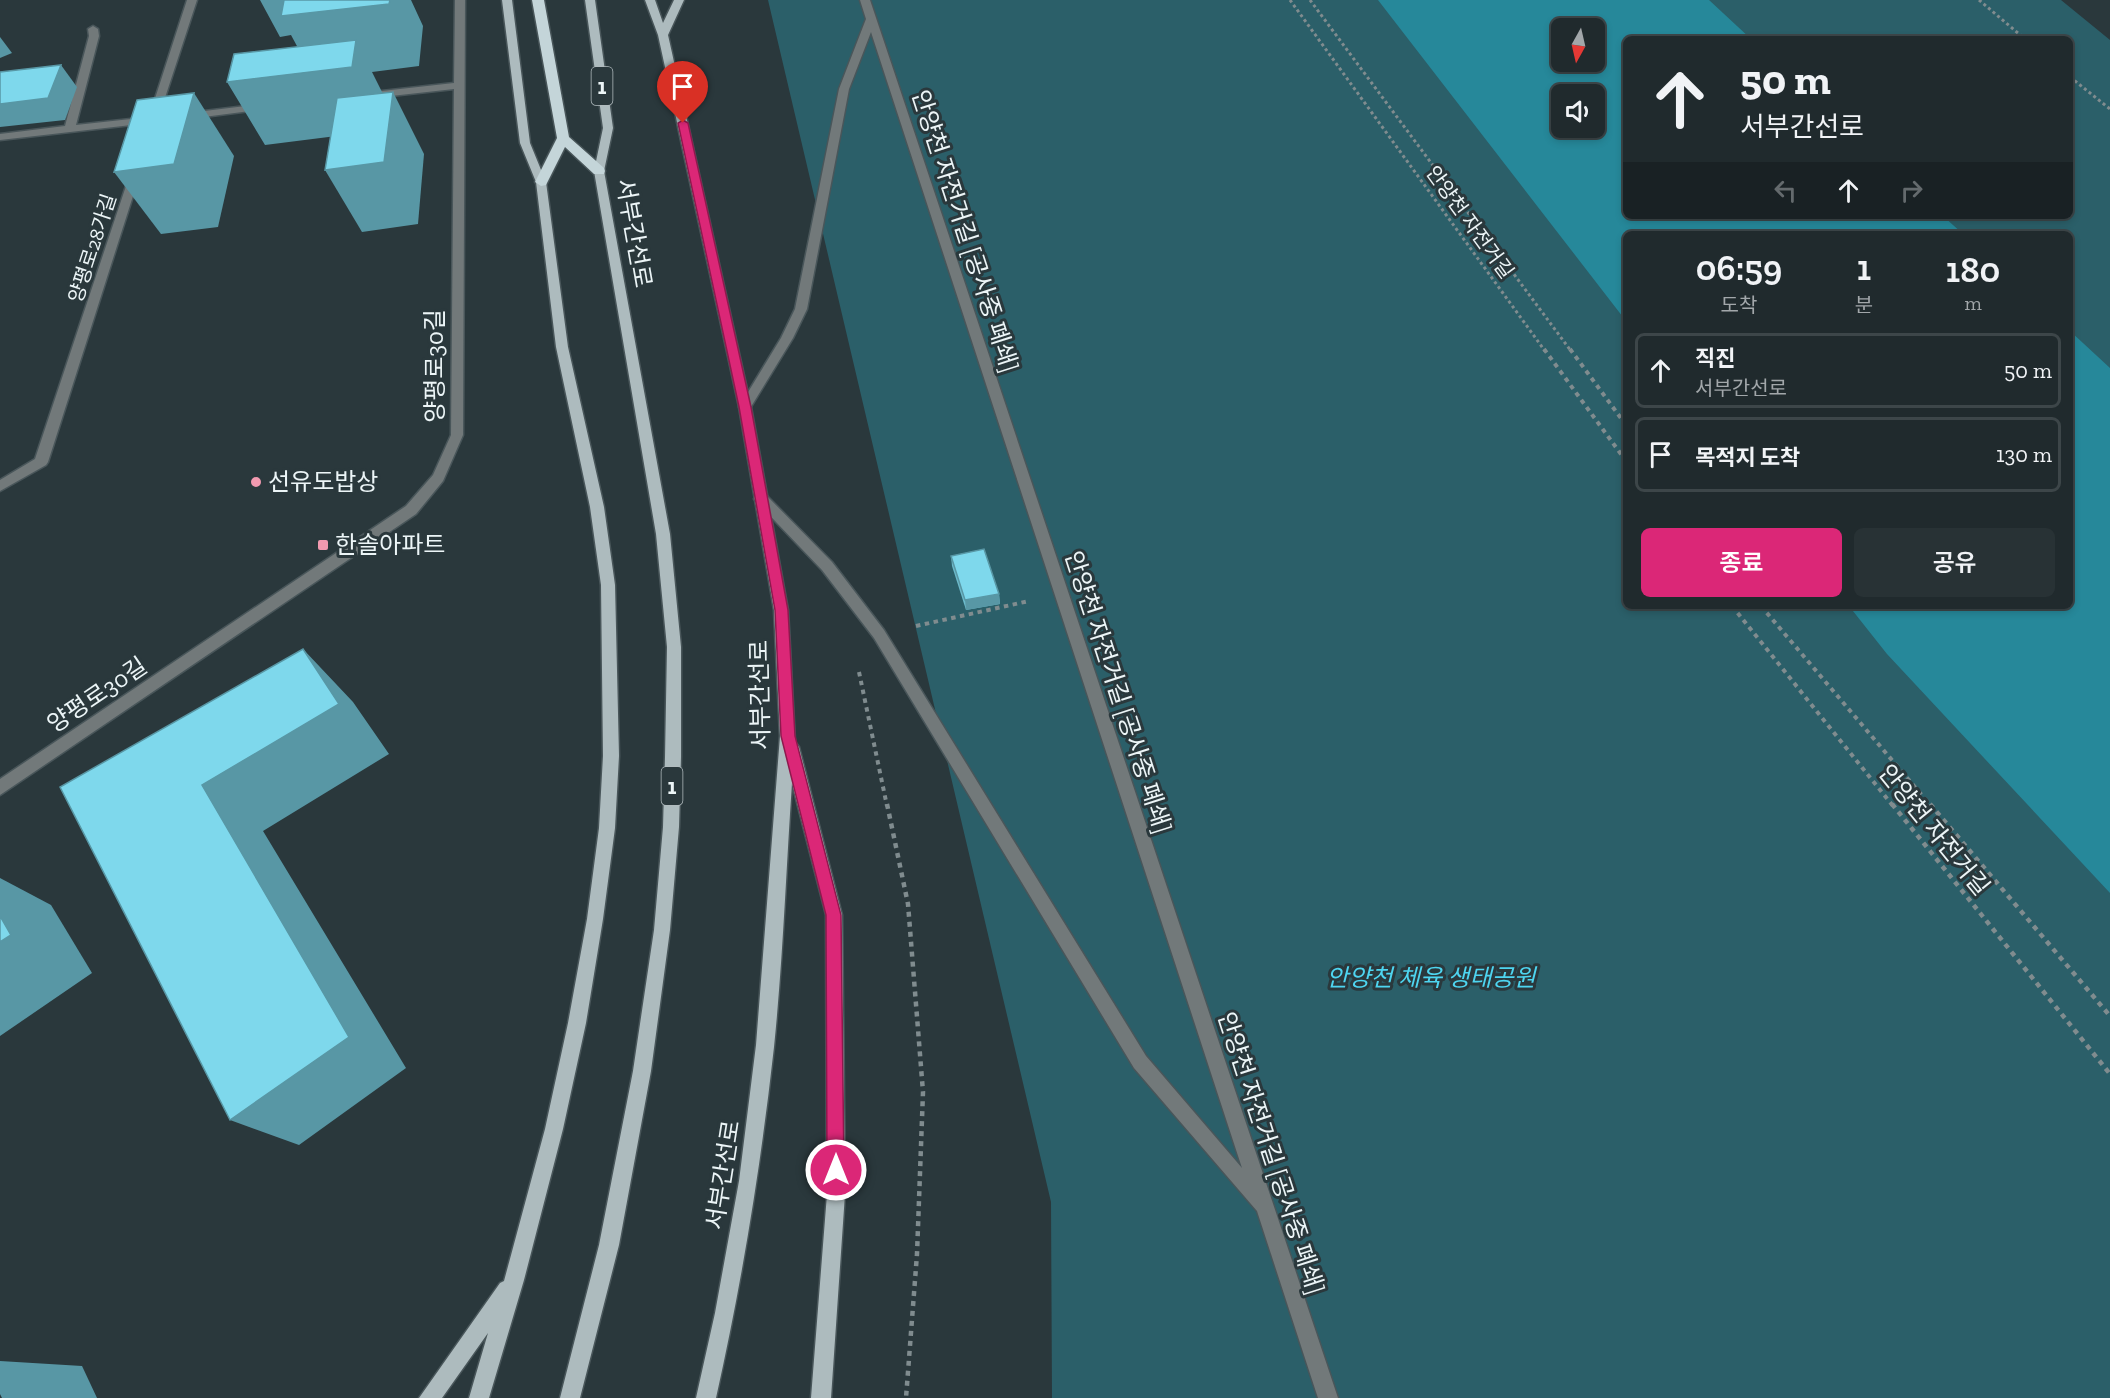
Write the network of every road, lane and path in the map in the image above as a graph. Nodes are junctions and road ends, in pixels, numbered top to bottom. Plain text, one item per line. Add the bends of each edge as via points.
1 (192, 0) edge
2 (460, 0) edge
3 (507, 0) edge
4 (538, 0) edge
5 (590, 0) edge
6 (650, 0) edge
7 (679, 0) edge
8 (865, 0) edge
9 (1290, 0) edge
10 (1310, 0) edge
11 (1979, 0) edge
12 (871, 19) junction
13 (93, 29) dead end
14 (663, 35) junction
15 (2021, 36) edge
16 (2073, 79) edge
17 (459, 85) junction
18 (364, 96) edge
19 (270, 106) edge
20 (2110, 109) edge
21 (176, 117) edge
22 (70, 129) junction
23 (0, 137) edge
24 (563, 138) junction
25 (138, 166) edge
26 (599, 171) junction
27 (541, 182) junction
28 (745, 407) junction
29 (1623, 421) edge
30 (1623, 457) edge
31 (0, 486) edge
32 (761, 499) junction
33 (1062, 594) junction
34 (1734, 609) edge
35 (1764, 609) edge
36 (879, 634) junction
37 (859, 671) dead end
38 (788, 736) junction
39 (0, 788) edge
40 (2110, 1016) edge
41 (2110, 1074) edge
42 (1266, 1210) junction
43 (514, 1280) junction
44 (429, 1398) edge
45 (479, 1398) edge
46 (570, 1398) edge
47 (706, 1398) edge
48 (821, 1398) edge
49 (906, 1398) edge
50 (1328, 1398) edge

1 - 22 street via 155,123
2 - 17 street, 양평로30길
3 - 27 main road via 525,143
4 - 24 highway
5 - 26 main road, 서부간선로 / 1 via 608,128
6 - 14 main road, 서부간선로
7 - 14 main road
8 - 12 street, 안양천 자전거길 [공사중 폐쇄]
9 - 30 path, 안양천 자전거길
10 - 29 path
11 - 15 path
12 - 28 street via 844,89 801,309
12 - 33 street, 안양천 자전거길 [공사중 폐쇄]
13 - 22 street
14 - 28 main road, 서부간선로
16 - 20 path
17 - 18 street
17 - 39 street, 양평로30길 via 457,435 438,478 411,510
19 - 21 street
22 - 23 street
24 - 26 highway
24 - 27 highway
25 - 31 street, 양평로28가길 via 41,462
26 - 46 main road, 서부간선로 / 1 via 663,534 674,647 673,757 662,930 642,1071 609,1245
27 - 43 main road via 562,347 597,507 608,585 611,756 607,828 577,1023
28 - 32 main road, 서부간선로
32 - 36 street via 828,566
32 - 38 main road, 서부간선로 via 781,610
33 - 36 path
33 - 42 street, 안양천 자전거길 [공사중 폐쇄]
34 - 41 path, 안양천 자전거길
35 - 40 path
36 - 42 street via 1140,1062
37 - 49 path via 908,904 923,1092
38 - 47 main road, 서부간선로 via 765,1045 748,1181
38 - 48 main road via 834,915 836,1194
42 - 50 street, 안양천 자전거길 [공사중 폐쇄]
43 - 44 main road
43 - 45 main road

